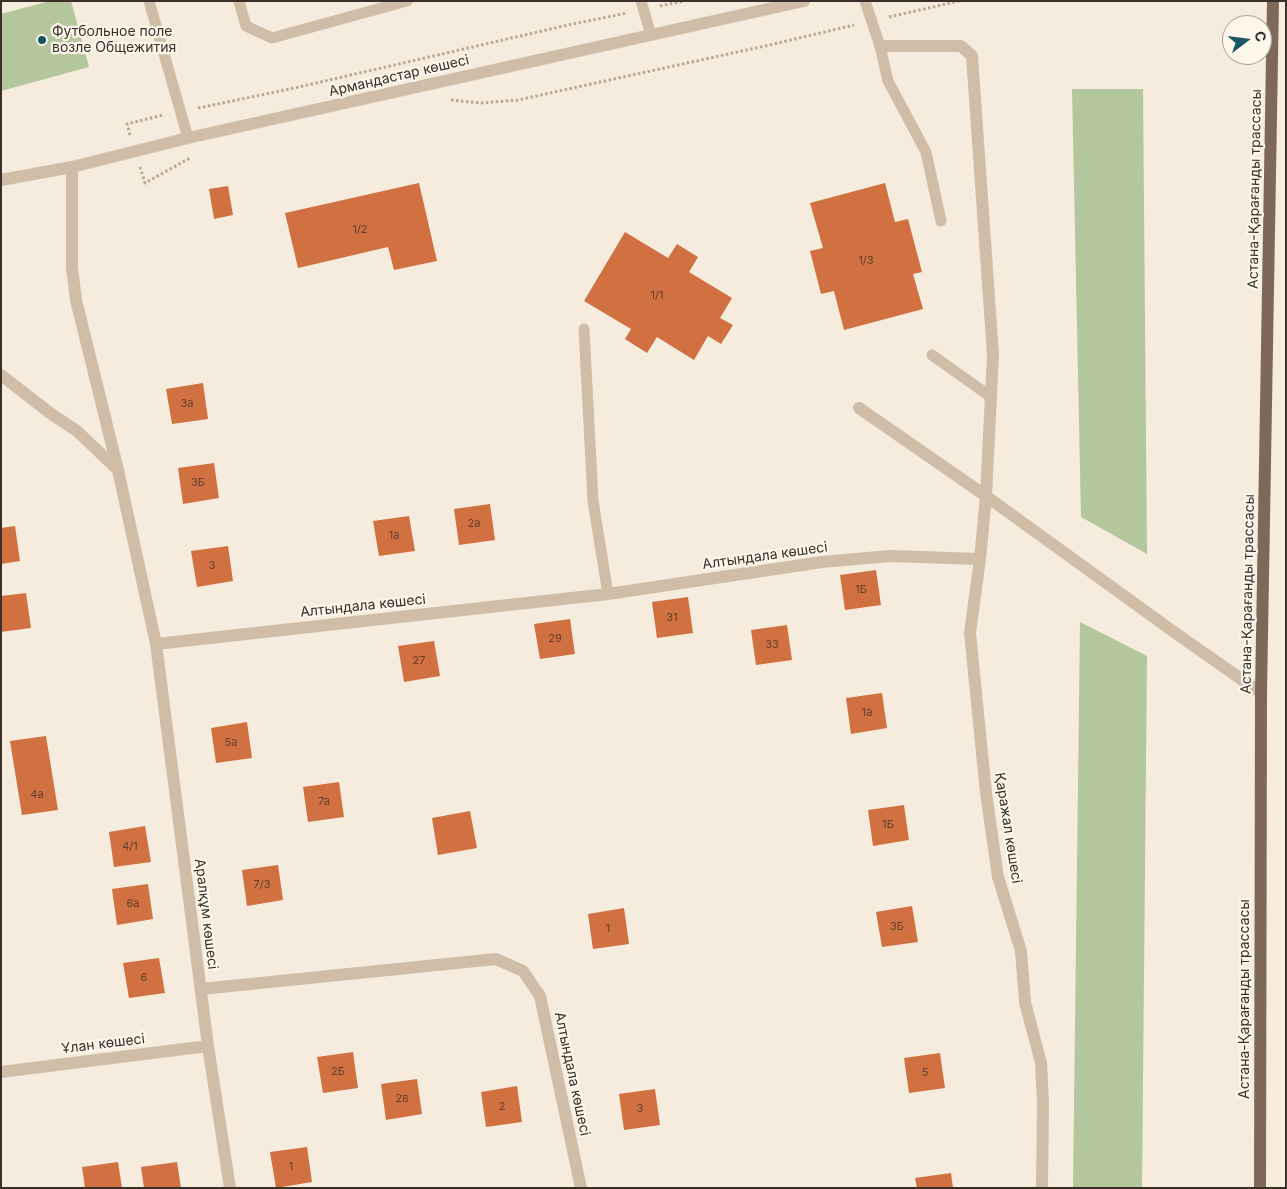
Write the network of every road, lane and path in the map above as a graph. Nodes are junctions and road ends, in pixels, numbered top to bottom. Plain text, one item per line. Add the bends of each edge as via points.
1 (149, 1) edge
2 (239, 1) edge
3 (407, 1) edge
4 (685, 1) edge
5 (804, 1) edge
6 (865, 1) edge
7 (959, 1) edge
8 (1273, 1) edge
9 (642, 5) edge
10 (872, 20) junction
11 (652, 35) junction
12 (880, 46) junction
13 (447, 100) dead end
14 (181, 111) junction
15 (188, 138) junction
16 (135, 151) junction
17 (191, 157) dead end
18 (72, 167) junction
19 (1, 180) edge
20 (941, 221) dead end
21 (584, 329) dead end
22 (932, 355) dead end
23 (1, 375) edge
24 (991, 397) junction
25 (859, 408) dead end
26 (118, 470) junction
27 (986, 496) junction
28 (980, 559) junction
29 (608, 594) junction
30 (156, 644) junction
31 (1261, 693) junction
32 (201, 989) junction
33 (208, 1046) junction
34 (1, 1072) edge
35 (230, 1188) edge
36 (581, 1188) edge
37 (1042, 1188) edge
38 (1260, 1188) edge

1 - 14 lane
2 - 3 lane via 246,26 272,38
4 - 9 path
5 - 11 street, Армандастар көшесі
6 - 10 lane
7 - 10 path
8 - 31 main road, Астана-Қарағанды трассасы
9 - 11 lane
9 - 14 path via 290,89
10 - 12 lane
10 - 13 path via 518,100 481,103
11 - 15 street, Армандастар көшесі
12 - 20 lane via 888,81 926,152
12 - 24 street via 961,46 972,56 993,355
14 - 15 lane
14 - 16 path via 127,124
15 - 16 street, Армандастар көшесі
16 - 17 path via 145,184
16 - 18 street, Армандастар көшесі
18 - 19 street, Армандастар көшесі
18 - 26 street, Аралқұм көшесі via 72,268 76,300
21 - 29 lane via 593,501
22 - 24 lane
23 - 26 street via 77,431
24 - 27 street
25 - 27 street
26 - 30 street, Аралқұм көшесі
27 - 28 street
27 - 31 street
28 - 29 street, Алтындала көшесі via 890,556 822,562
28 - 37 street, Қаражал көшесі via 970,633 998,877 1021,951 1025,1002 1041,1063
29 - 30 street, Алтындала көшесі
30 - 32 street, Аралқұм көшесі
31 - 38 main road, Астана-Қарағанды трассасы
32 - 33 street, Аралқұм көшесі
32 - 36 street, Алтындала көшесі via 496,959 523,971 540,996
33 - 34 street, Ұлан көшесі
33 - 35 street, Аралқұм көшесі

